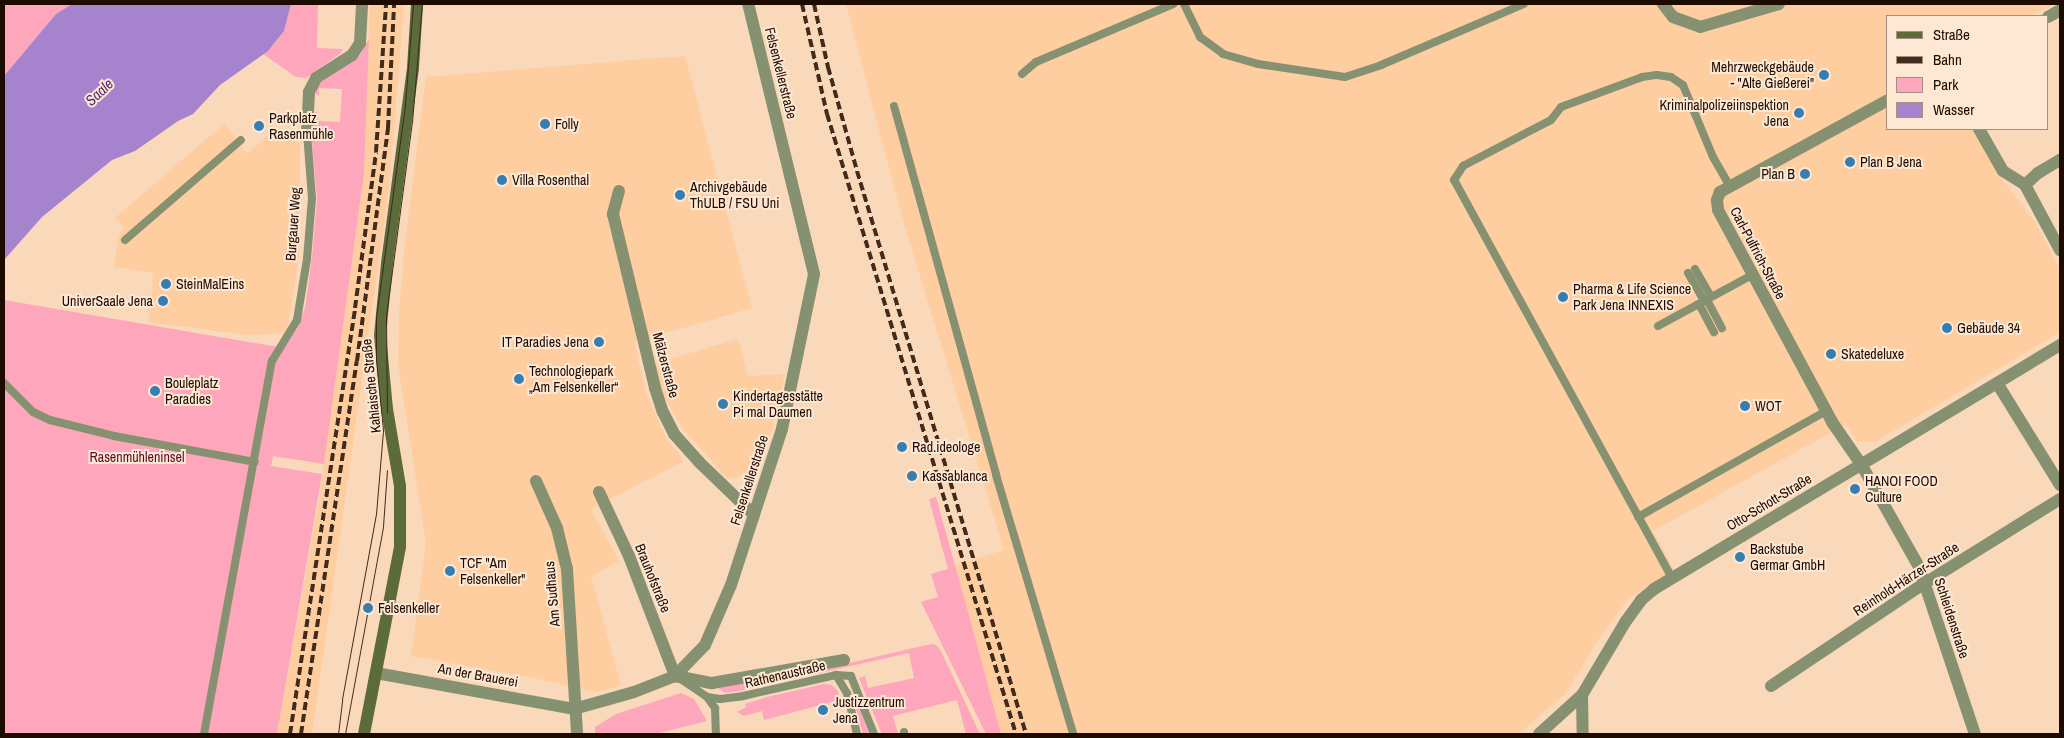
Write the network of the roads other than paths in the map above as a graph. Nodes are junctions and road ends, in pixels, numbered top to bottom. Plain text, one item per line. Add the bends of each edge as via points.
1 (362, 4) edge
2 (416, 4) edge
3 (748, 4) edge
4 (1173, 4) edge
5 (1184, 4) edge
6 (1524, 4) edge
7 (1662, 4) edge
8 (1779, 4) edge
9 (1022, 74) dead end
10 (1886, 101) edge
11 (894, 106) dead end
12 (1979, 130) edge
13 (307, 133) joint
14 (241, 140) dead end
15 (2060, 160) edge
16 (2025, 185) junction
17 (1730, 187) junction
18 (620, 191) dead end
19 (125, 240) dead end
20 (2060, 250) edge
21 (1692, 271) dead end
22 (1752, 275) junction
23 (1705, 301) junction
24 (1658, 326) dead end
25 (1722, 328) dead end
26 (1714, 332) dead end
27 (2060, 345) edge
28 (4, 383) edge
29 (1997, 383) junction
30 (1826, 411) junction
31 (254, 462) junction
32 (1861, 464) junction
33 (536, 481) dead end
34 (2060, 485) edge
35 (599, 492) dead end
36 (2060, 500) edge
37 (754, 515) junction
38 (1638, 517) junction
39 (1672, 578) junction
40 (1925, 583) junction
41 (844, 660) dead end
42 (376, 673) junction
43 (836, 675) junction
44 (676, 676) junction
45 (1771, 686) dead end
46 (1582, 695) junction
47 (707, 697) junction
48 (574, 709) junction
49 (204, 734) edge
50 (364, 734) edge
51 (573, 734) edge
52 (577, 734) edge
53 (716, 734) edge
54 (857, 734) edge
55 (874, 734) edge
56 (1073, 734) edge
57 (1539, 734) edge
58 (1583, 734) edge
59 (1975, 734) edge

1 - 13 street, Burgauer Weg via 360,43 352,55 316,78 309,92
2 - 42 main road, Kahlaische Straße via 413,68 380,335 387,409 400,486 400,547
3 - 37 street, Felsenkellerstraße via 814,274 782,429
4 - 9 lane via 1036,62
5 - 6 lane via 1200,37 1223,54 1258,64 1344,77 1381,65
7 - 8 street via 1673,17 1700,27
10 - 17 street, Carl-Pulfrich-Straße
11 - 56 lane via 996,475
12 - 16 street via 2003,171
13 - 31 lane, Burgauer Weg via 312,198 306,268 297,320 272,361
14 - 19 lane
15 - 16 street
16 - 20 street
17 - 22 street, Carl-Pulfrich-Straße via 1720,192 1718,210
17 - 38 lane via 1713,157 1683,85 1671,77 1657,75 1642,77 1561,107 1551,120 1463,166 1454,180
18 - 37 street, Mälzerstraße via 613,214 663,412 674,434 698,462
21 - 23 lane
22 - 23 lane
22 - 30 street, Carl-Pulfrich-Straße
23 - 24 lane
23 - 25 lane
23 - 26 lane
27 - 29 street, Otto-Schott-Straße
28 - 31 lane via 33,412 50,420 114,436
29 - 32 street, Otto-Schott-Straße
29 - 34 street
30 - 32 street, Carl-Pulfrich-Straße
30 - 38 lane
31 - 49 lane, Burgauer Weg
32 - 39 street, Otto-Schott-Straße
32 - 40 street, Schleidenstraße
33 - 48 street, Am Sudhaus via 557,528 567,569
35 - 44 street, Brauhofstraße via 629,556
36 - 40 street, Reinhold-Härzer-Straße
37 - 44 street, Felsenkellerstraße via 731,585 705,645
38 - 39 lane
39 - 46 street, Otto-Schott-Straße via 1641,600
40 - 45 street, Reinhold-Härzer-Straße
40 - 59 street, Schleidenstraße
41 - 44 street via 712,683
42 - 48 street, An der Brauerei
42 - 50 main road, Kahlaische Straße
43 - 47 lane, Rathenaustraße via 743,696
43 - 54 lane, Rathenaustraße via 847,693
43 - 55 lane via 851,676
44 - 47 lane
44 - 48 street, Felsenkellerstraße
46 - 57 street, Otto-Schott-Straße
46 - 58 street
47 - 53 lane via 715,708
48 - 51 street
48 - 52 street

